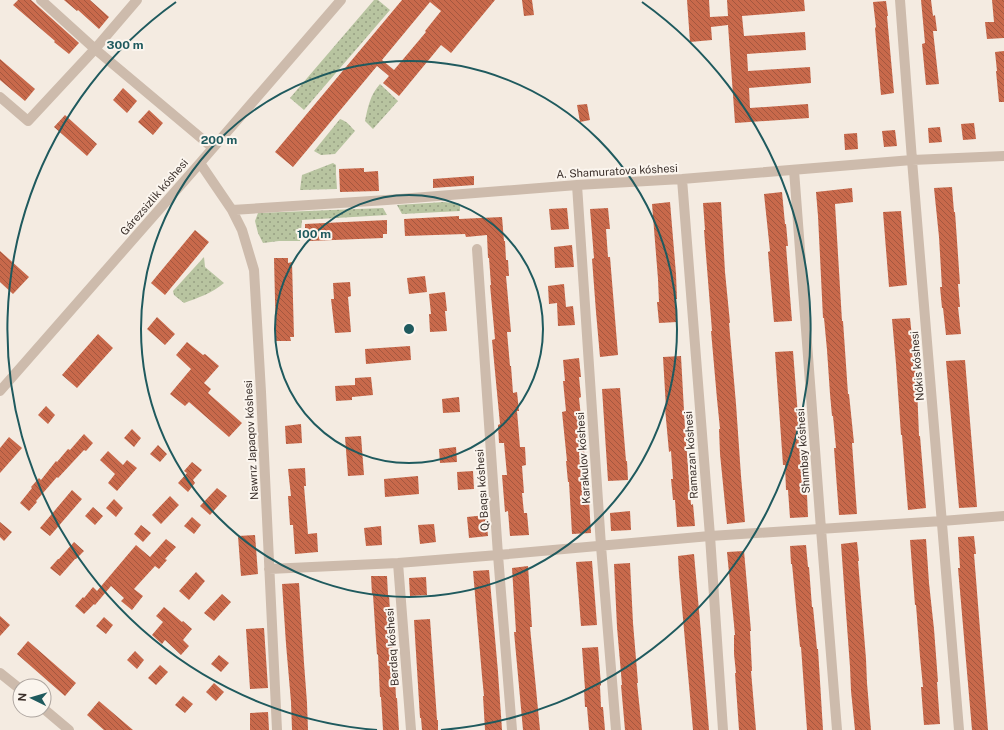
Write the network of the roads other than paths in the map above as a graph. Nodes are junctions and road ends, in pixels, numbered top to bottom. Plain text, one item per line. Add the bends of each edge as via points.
1 (41, 0) edge
2 (137, 0) edge
3 (341, 0) edge
4 (900, 0) edge
5 (95, 49) junction
6 (0, 97) edge
7 (213, 148) junction
8 (1004, 156) edge
9 (912, 160) junction
10 (200, 163) junction
11 (794, 170) junction
12 (682, 179) junction
13 (577, 185) junction
14 (232, 210) junction
15 (477, 249) dead end
16 (0, 391) edge
17 (1004, 516) edge
18 (942, 521) junction
19 (821, 529) junction
20 (710, 536) junction
21 (601, 546) junction
22 (498, 556) junction
23 (398, 563) junction
24 (270, 569) junction
25 (0, 673) edge
26 (12, 683) edge
27 (52, 716) edge
28 (69, 730) edge
29 (277, 730) edge
30 (411, 730) edge
31 (512, 730) edge
32 (616, 730) edge
33 (722, 730) edge
34 (837, 730) edge
35 (959, 730) edge

1 - 5 street
2 - 5 street
3 - 7 street, Gárezsizlik kóshesi
4 - 9 street, Nókis kóshesi
5 - 6 street via 28,121
5 - 7 street
7 - 10 street, Gárezsizlik kóshesi
8 - 9 street, A. Shamuratova kóshesi
9 - 11 street, A. Shamuratova kóshesi
9 - 18 street, Nókis kóshesi
10 - 14 street, Nawrız Japaqov kóshesi
10 - 16 street, Gárezsizlik kóshesi
11 - 12 street, A. Shamuratova kóshesi
11 - 19 street, Shımbay kóshesi
12 - 13 street, A. Shamuratova kóshesi
12 - 20 street, Ramazan kóshesi
13 - 14 street, A. Shamuratova kóshesi
13 - 21 street, Karakulov kóshesi
14 - 24 street, Nawrız Japaqov kóshesi via 242,230 254,270
15 - 22 street, Q. Baqsı kóshesi
17 - 18 street
18 - 19 street
18 - 35 street, Nókis kóshesi
19 - 20 street
19 - 34 street, Shımbay kóshesi
20 - 21 street
20 - 33 street, Ramazan kóshesi
21 - 22 street
21 - 32 street, Karakulov kóshesi
22 - 23 street
22 - 31 street, Q. Baqsı kóshesi
23 - 24 street
23 - 30 street, Berdaq kóshesi
24 - 29 street, Nawrız Japaqov kóshesi
25 - 26 street
27 - 28 street

